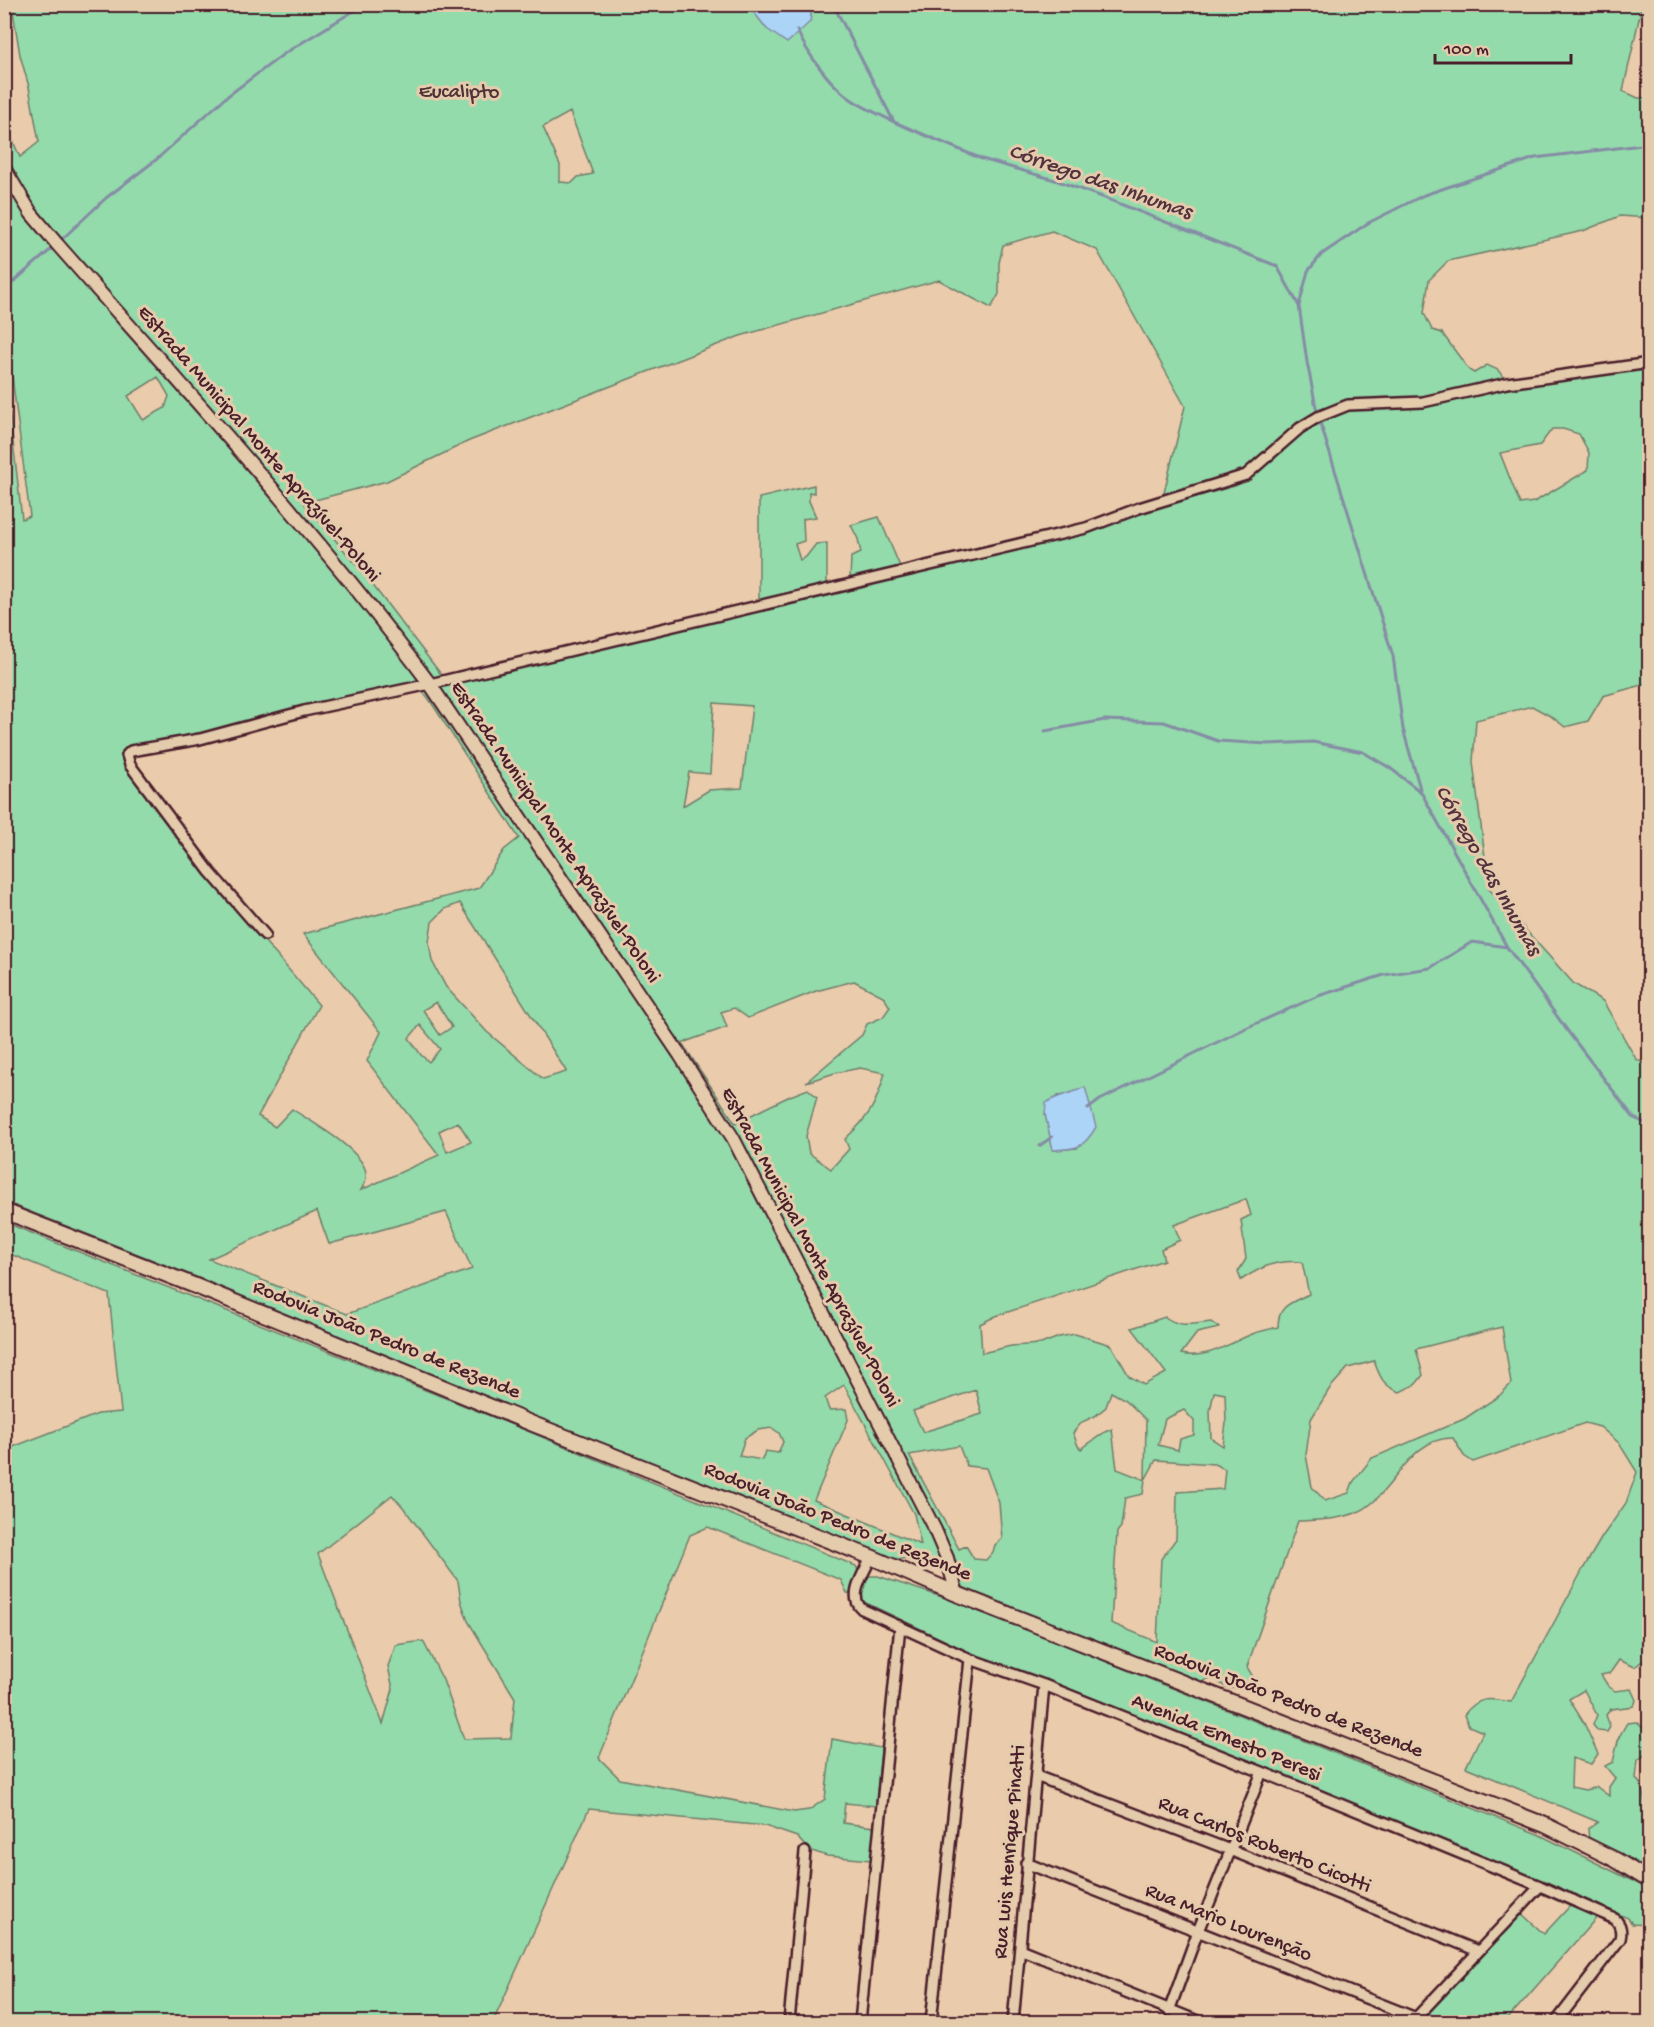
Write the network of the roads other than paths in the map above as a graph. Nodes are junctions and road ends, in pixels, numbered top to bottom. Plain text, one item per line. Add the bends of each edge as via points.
1 (4, 168) edge
2 (1650, 363) edge
3 (430, 684) junction
4 (265, 935) dead end
5 (4, 1211) edge
6 (871, 1557) junction
7 (957, 1594) junction
8 (900, 1626) junction
9 (970, 1659) junction
10 (1044, 1685) junction
11 (1262, 1772) junction
12 (1036, 1776) junction
13 (1230, 1850) junction
14 (805, 1852) dead end
15 (1026, 1863) junction
16 (1650, 1881) edge
17 (1540, 1886) junction
18 (1198, 1931) junction
19 (1020, 1949) junction
20 (1478, 1951) junction
21 (1169, 2011) junction
22 (1414, 2020) edge
23 (789, 2022) edge
24 (860, 2022) edge
25 (931, 2022) edge
26 (1013, 2022) edge
27 (1200, 2022) edge
28 (1556, 2022) edge

1 - 3 street, Estrada Municipal Monte Aprazível-Poloni via 31,213 357,589
2 - 3 street via 1507,383 1423,402 1348,405 1300,428 1246,475 1086,528
3 - 4 street via 128,753 130,765 210,872
3 - 7 street, Estrada Municipal Monte Aprazível-Poloni via 733,1138 935,1530
5 - 6 main road, Rodovia João Pedro de Rezende
6 - 7 main road, Rodovia João Pedro de Rezende
6 - 8 street, Avenida Ernesto Peresi via 855,1600 862,1609
7 - 16 main road, Rodovia João Pedro de Rezende via 1545,1825
8 - 9 street, Avenida Ernesto Peresi
8 - 24 street
9 - 10 street, Avenida Ernesto Peresi
9 - 25 street
10 - 11 street, Avenida Ernesto Peresi
10 - 12 street, Rua Luis Henrique Pinatti
11 - 13 street
11 - 17 street, Avenida Ernesto Peresi
12 - 13 street, Rua Carlos Roberto Cicotti
12 - 15 street, Rua Luis Henrique Pinatti
13 - 18 street
13 - 20 street, Rua Carlos Roberto Cicotti
14 - 23 street
15 - 18 street, Rua Mario Lourenção
15 - 19 street, Rua Luis Henrique Pinatti
17 - 20 street
17 - 28 street, Avenida Ernesto Peresi via 1615,1919 1622,1932
18 - 21 street
18 - 22 street, Rua Mario Lourenção
19 - 21 street
19 - 26 street, Rua Luis Henrique Pinatti
20 - 22 street
21 - 27 street

